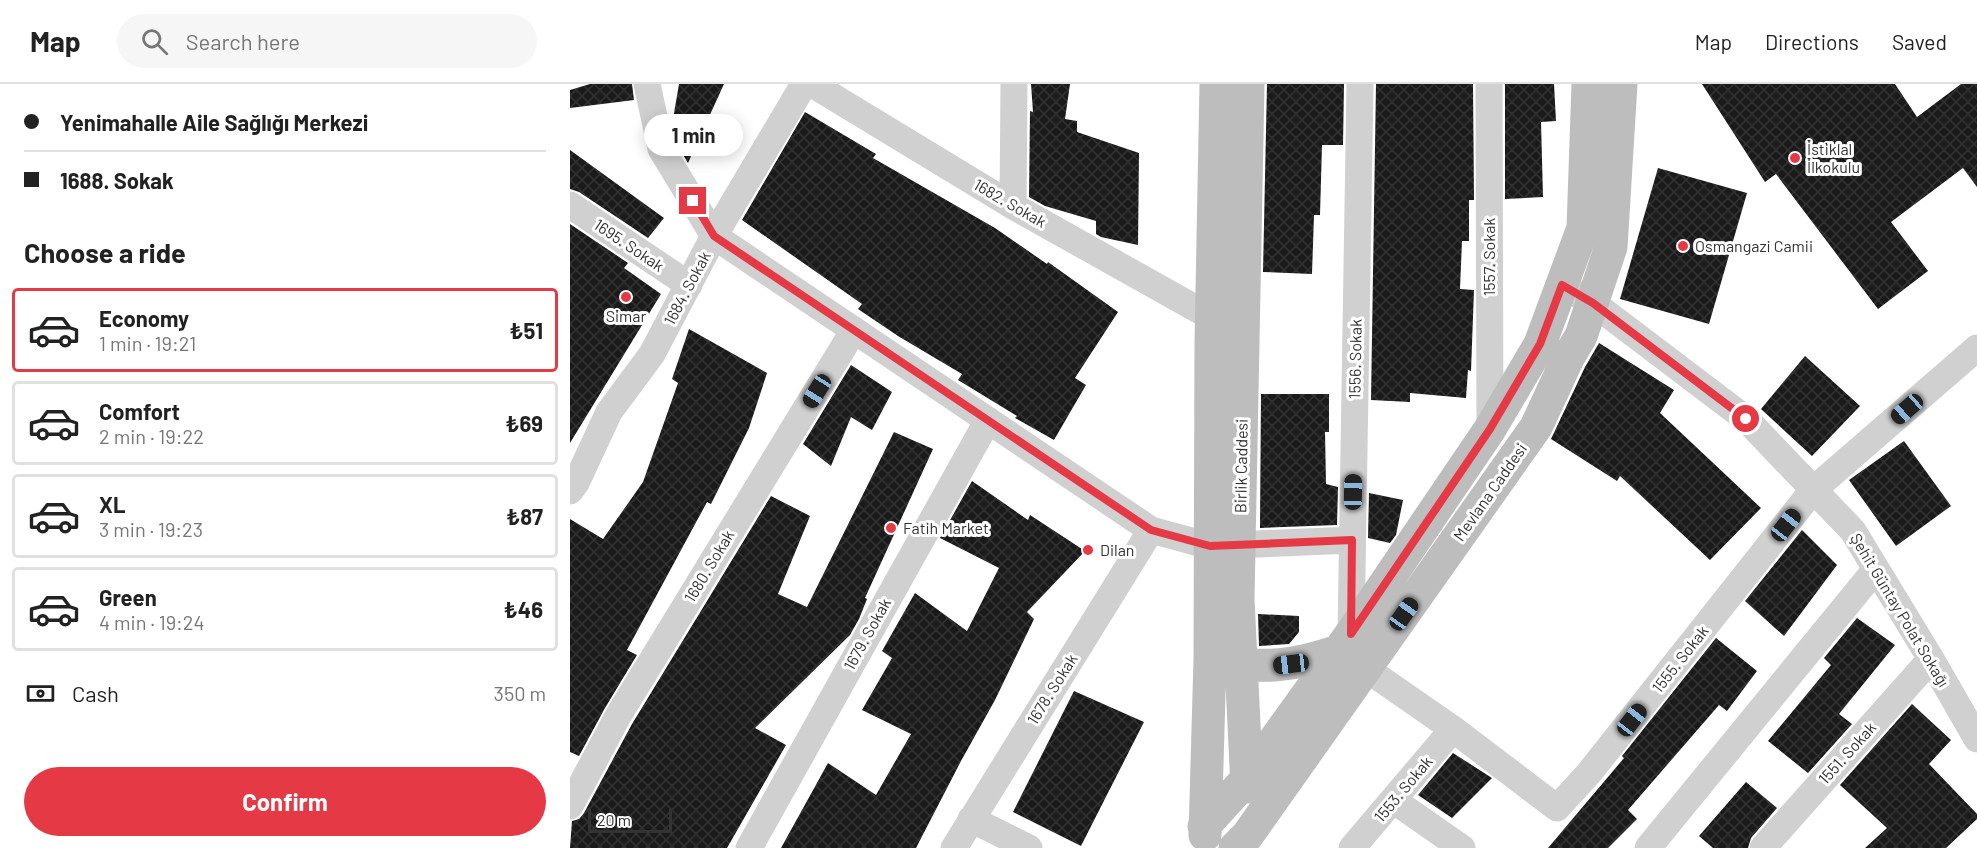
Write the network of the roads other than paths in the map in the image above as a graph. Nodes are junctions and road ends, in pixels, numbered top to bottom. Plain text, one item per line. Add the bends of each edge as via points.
1 (647, 84) edge
2 (804, 84) edge
3 (812, 84) edge
4 (1014, 84) edge
5 (1216, 84) edge
6 (1248, 84) edge
7 (1360, 84) edge
8 (1489, 84) edge
9 (1588, 84) edge
10 (1621, 84) edge
11 (570, 205) edge
12 (1013, 206) junction
13 (714, 236) junction
14 (689, 285) junction
15 (1562, 285) junction
16 (1593, 303) junction
17 (1211, 316) junction
18 (854, 330) junction
19 (1977, 348) edge
20 (988, 420) junction
21 (1490, 429) junction
22 (1813, 490) junction
23 (570, 491) edge
24 (1151, 530) junction
25 (1352, 540) junction
26 (1225, 546) junction
27 (1876, 569) junction
28 (1344, 643) junction
29 (1210, 659) junction
30 (1931, 659) junction
31 (1241, 665) junction
32 (1365, 668) junction
33 (1453, 729) junction
34 (1977, 740) edge
35 (1246, 780) junction
36 (1393, 800) junction
37 (570, 806) edge
38 (971, 819) junction
39 (1205, 837) edge
40 (1244, 844) edge
41 (749, 848) edge
42 (954, 848) edge
43 (1029, 848) edge
44 (1352, 848) edge
45 (1462, 848) edge
46 (1648, 848) edge
47 (1762, 848) edge

1 - 13 street via 661,149
2 - 13 street, 1684. Sokak
3 - 12 street, 1682. Sokak
4 - 12 street
5 - 17 main road, Birlik Caddesi
6 - 26 main road, Birlik Caddesi
7 - 25 street, 1556. Sokak
8 - 21 street, 1557. Sokak
9 - 15 main road via 1583,228
10 - 16 main road, Mevlana Caddesi via 1611,247
11 - 14 street, 1695. Sokak
12 - 17 street, 1682. Sokak
13 - 14 street, 1684. Sokak
13 - 18 street
14 - 23 street, 1684. Sokak via 652,354 609,412
15 - 16 street, Şehit Güntay Polat Sokağı
15 - 21 main road via 1540,344
16 - 22 street, Şehit Güntay Polat Sokağı via 1746,419
16 - 32 main road, Mevlana Caddesi via 1536,427
17 - 26 main road, Birlik Caddesi
18 - 20 street
18 - 37 street, 1680. Sokak via 618,716
19 - 22 street
20 - 24 street
20 - 41 street, 1679. Sokak
21 - 28 main road
22 - 27 street, Şehit Güntay Polat Sokağı via 1853,531
22 - 33 street, 1555. Sokak via 1589,774 1557,808
24 - 26 street
24 - 38 street, 1678. Sokak
25 - 26 street
25 - 28 street, 1556. Sokak
26 - 29 main road, Birlik Caddesi
26 - 31 main road, Birlik Caddesi via 1238,599
27 - 30 street, Şehit Güntay Polat Sokağı
27 - 46 street
28 - 31 main road via 1308,662
28 - 35 main road
29 - 31 main road
29 - 39 main road, Birlik Caddesi
30 - 34 street, Şehit Güntay Polat Sokağı
30 - 47 street, 1551. Sokak
31 - 35 main road, Birlik Caddesi
32 - 33 street, 1555. Sokak
32 - 40 main road, Mevlana Caddesi
33 - 36 street, 1553. Sokak
35 - 39 main road
35 - 40 main road, Birlik Caddesi
36 - 44 street, 1553. Sokak
36 - 45 street
38 - 42 street, 1678. Sokak
38 - 43 street

